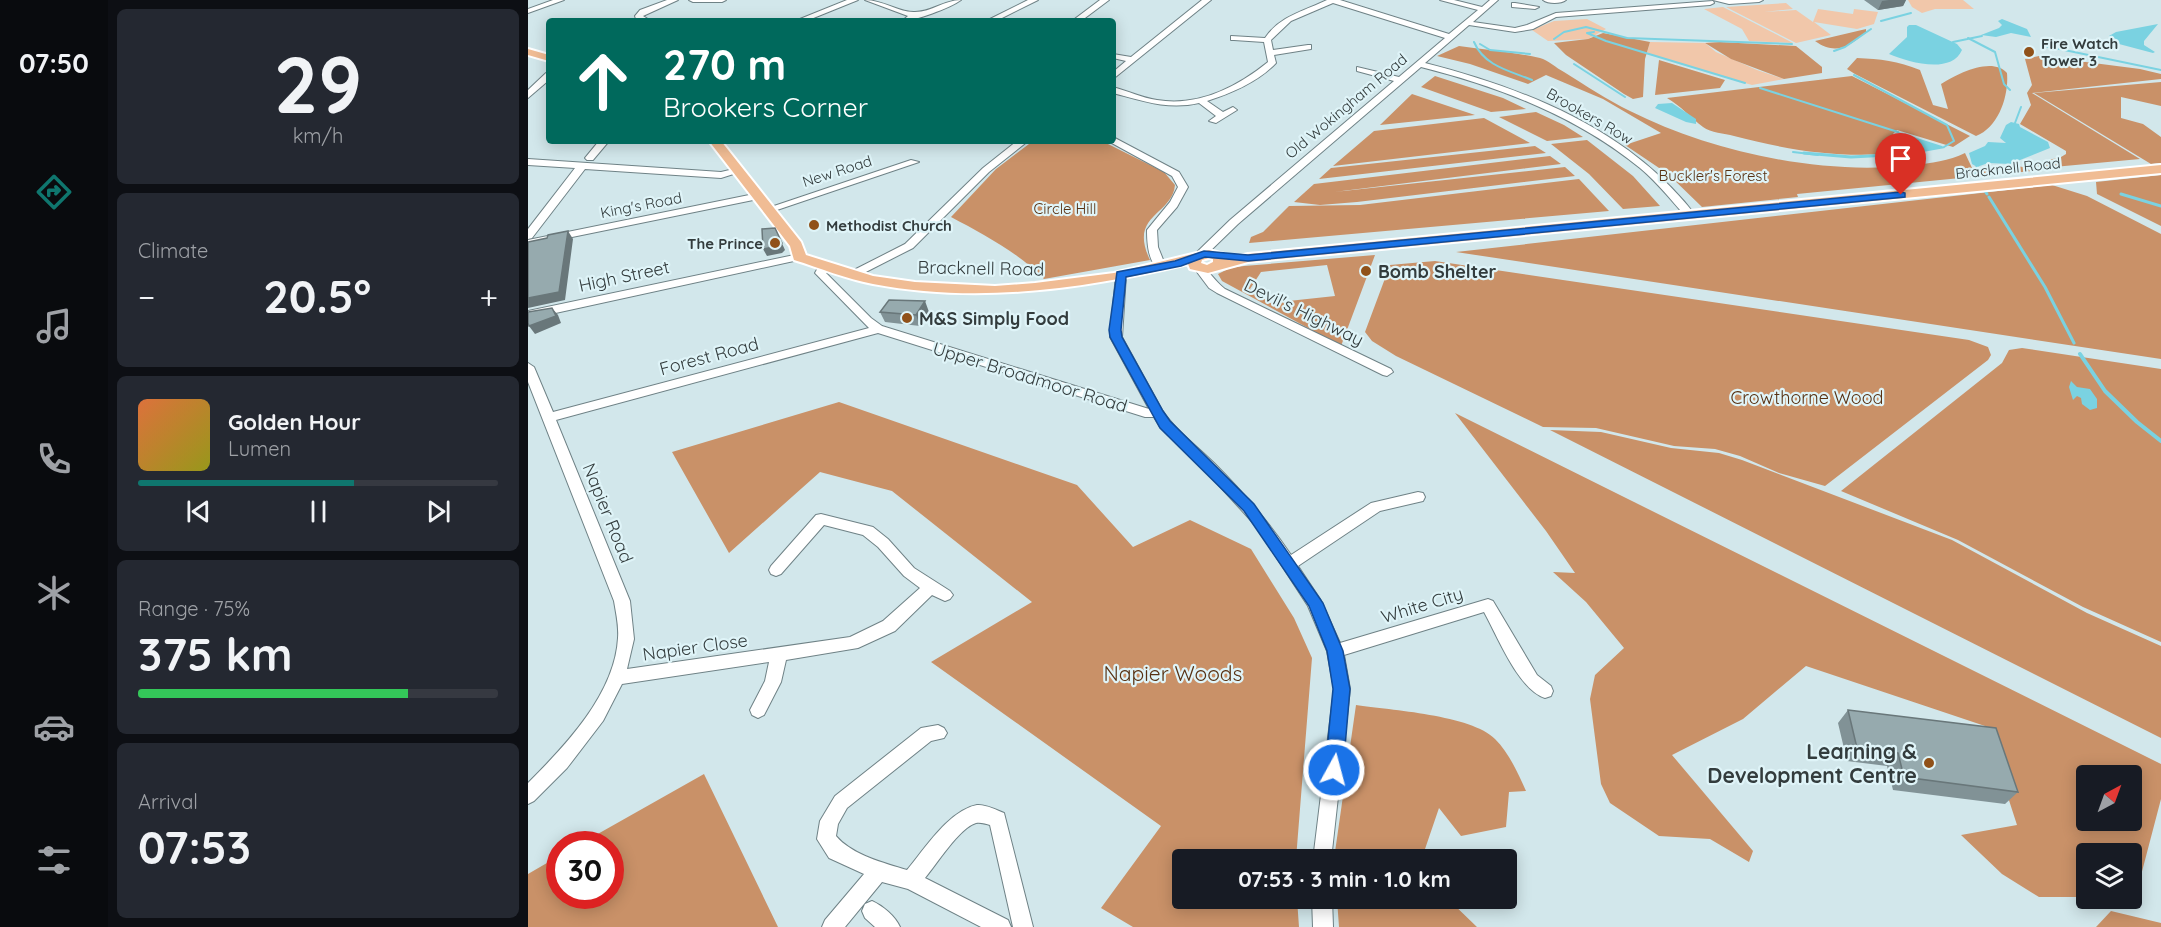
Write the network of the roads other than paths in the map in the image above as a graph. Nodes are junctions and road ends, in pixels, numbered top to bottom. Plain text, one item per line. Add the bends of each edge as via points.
1 (560, 0) edge
2 (674, 0) edge
3 (693, 0) edge
4 (722, 0) edge
5 (854, 0) edge
6 (869, 0) edge
7 (957, 0) edge
8 (1034, 0) edge
9 (1105, 0) edge
10 (1207, 0) edge
11 (1333, 0) edge
12 (1444, 0) edge
13 (1494, 0) edge
14 (1547, 0) edge
15 (1563, 0) edge
16 (1759, 0) edge
17 (1713, 1) edge
18 (1515, 5) dead end
19 (1483, 9) junction
20 (528, 11) edge
21 (914, 15) junction
22 (1546, 17) junction
23 (640, 18) edge
24 (807, 18) edge
25 (910, 18) edge
26 (996, 18) edge
27 (1080, 18) edge
28 (1468, 23) junction
29 (1451, 37) junction
30 (1234, 38) dead end
31 (1268, 40) junction
32 (1308, 47) dead end
33 (528, 52) edge
34 (1271, 53) junction
35 (546, 57) edge
36 (1116, 57) edge
37 (1133, 60) junction
38 (1420, 64) junction
39 (1359, 69) dead end
40 (1116, 74) edge
41 (546, 78) edge
42 (1401, 80) junction
43 (1116, 91) edge
44 (528, 94) edge
45 (1200, 100) junction
46 (1233, 110) dead end
47 (1116, 142) edge
48 (601, 144) edge
49 (717, 144) edge
50 (1019, 144) edge
51 (528, 162) edge
52 (586, 162) junction
53 (914, 162) dead end
54 (2161, 169) edge
55 (738, 171) junction
56 (759, 196) junction
57 (770, 209) junction
58 (1692, 216) junction
59 (528, 236) edge
60 (1218, 236) junction
61 (528, 243) edge
62 (799, 257) junction
63 (1207, 264) junction
64 (824, 266) junction
65 (1163, 267) junction
66 (852, 275) junction
67 (1121, 275) junction
68 (528, 315) edge
69 (878, 329) junction
70 (528, 368) edge
71 (1387, 372) dead end
72 (1157, 412) junction
73 (548, 418) junction
74 (1418, 497) dead end
75 (1289, 564) junction
76 (776, 570) dead end
77 (931, 587) junction
78 (945, 595) dead end
79 (1335, 651) junction
80 (779, 654) junction
81 (617, 678) junction
82 (1545, 691) dead end
83 (758, 710) dead end
84 (938, 733) dead end
85 (528, 795) edge
86 (1323, 849) edge
87 (879, 871) junction
88 (911, 881) junction
89 (1322, 909) edge
90 (872, 911) dead end
91 (832, 927) edge
92 (890, 927) edge
93 (1001, 927) edge
94 (1023, 927) edge
95 (1323, 927) edge

1 - 20 street
2 - 23 street via 643,12
3 - 4 street
5 - 24 street
6 - 21 street
7 - 21 street
8 - 26 street
9 - 27 street
10 - 37 street
11 - 29 street
11 - 31 street via 1286,21
12 - 19 street
13 - 19 street, Old Wokingham Road
14 - 15 street
16 - 17 street
17 - 22 street
18 - 22 street via 1536,5
19 - 28 street, Old Wokingham Road
21 - 25 street
22 - 28 street via 1529,27 1515,29
28 - 29 street, Old Wokingham Road
29 - 38 street, Old Wokingham Road
30 - 31 street
31 - 34 street
32 - 34 street
33 - 35 main road
34 - 45 street via 1272,63 1266,68 1236,87
36 - 37 street
37 - 40 street
38 - 42 street, Old Wokingham Road
38 - 58 street, Brookers Row via 1500,87 1581,124 1644,167
39 - 42 street
41 - 44 street
42 - 60 street, Old Wokingham Road
43 - 45 street via 1162,103
45 - 46 street via 1217,118
47 - 65 street via 1176,174 1183,187 1177,202 1152,230 1153,247
48 - 52 street
49 - 55 main road
50 - 66 street via 986,170 909,246
51 - 52 street
52 - 55 street via 721,175
52 - 59 street
53 - 57 street, New Road
54 - 58 main road, Bracknell Road
55 - 56 main road
56 - 57 main road
56 - 61 street, King's Road
57 - 62 main road via 796,244
58 - 63 main road, Bracknell Road
60 - 63 street
60 - 63 street, Old Wokingham Road
62 - 64 main road, Bracknell Road
62 - 68 street, High Street
63 - 65 main road, Bracknell Road
63 - 71 street, Devil's Highway via 1221,291
64 - 66 main road, Bracknell Road
64 - 69 street, Upper Broadmoor Road via 820,273
65 - 67 main road, Bracknell Road
66 - 67 main road, Bracknell Road via 897,284 986,290 1053,288
67 - 72 street via 1116,337
69 - 72 street, Upper Broadmoor Road via 1150,414
69 - 73 street, Forest Road
70 - 73 street, Napier Road
72 - 75 street via 1249,508
73 - 81 street, Napier Road via 622,601 626,639
74 - 75 street via 1376,507
75 - 79 street via 1315,603
76 - 77 street via 826,514 868,531 909,572
77 - 78 street
77 - 80 street, Napier Close via 880,632 852,643
79 - 82 street, White City via 1488,605 1531,680
79 - 86 street via 1342,689 1340,725
80 - 81 street, Napier Close
80 - 83 street via 773,682
81 - 85 street, Napier Road via 597,716 561,762
84 - 87 street via 927,734 841,802 829,820 826,839 836,850
87 - 88 street
87 - 91 street
88 - 93 street
88 - 94 street via 959,824 974,814 998,819
89 - 95 street
90 - 92 street

